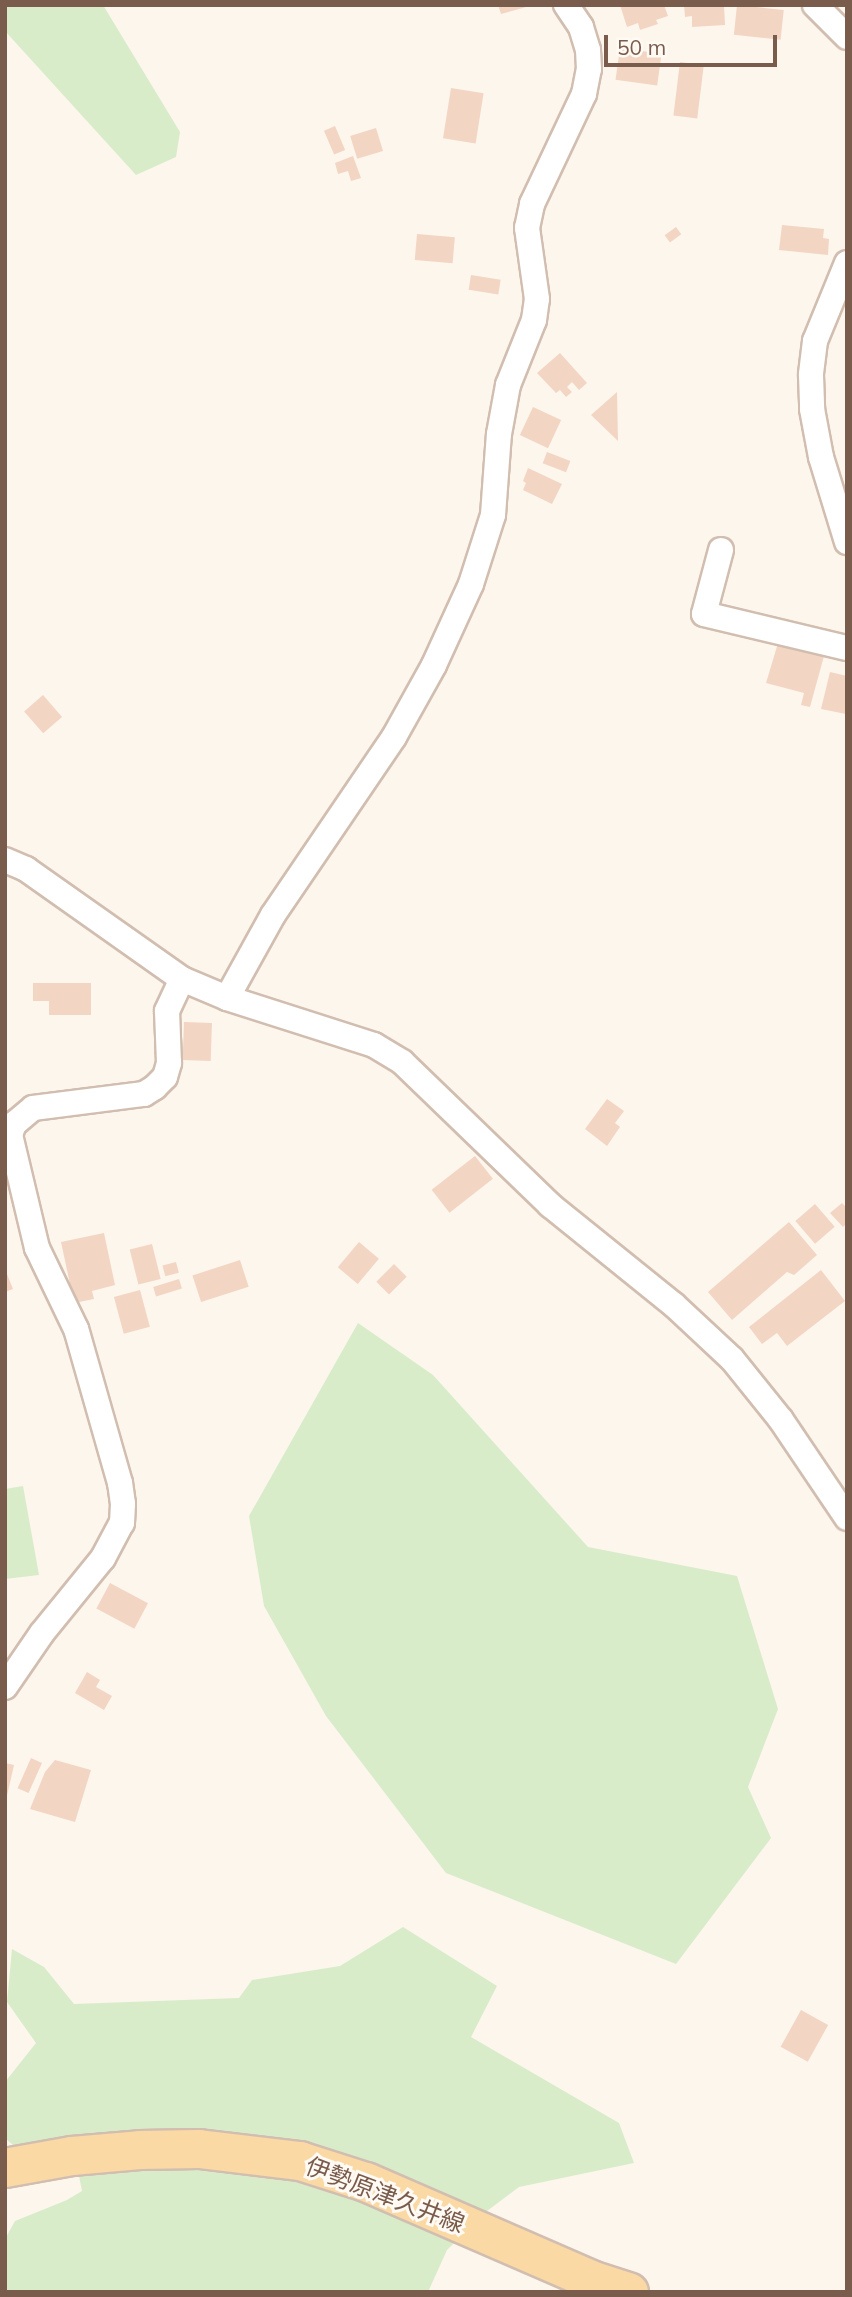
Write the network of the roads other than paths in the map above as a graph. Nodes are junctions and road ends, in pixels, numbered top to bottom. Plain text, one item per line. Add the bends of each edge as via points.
1 (566, 5) edge
2 (815, 5) edge
3 (847, 37) edge
4 (847, 262) edge
5 (847, 542) edge
6 (721, 550) dead end
7 (847, 648) edge
8 (5, 860) edge
9 (182, 979) junction
10 (227, 999) junction
11 (847, 1518) edge
12 (5, 1687) edge
13 (5, 2168) edge
14 (629, 2292) edge

1 - 10 street via 581,27 589,69 584,94 532,204 527,228 537,299 534,320 508,385 493,515 471,584 394,737 273,915
2 - 3 street
4 - 5 street via 815,341 811,375 821,457
6 - 7 street via 704,614
8 - 9 street via 26,869
9 - 10 street
9 - 12 street via 167,1012 169,1063 165,1077 155,1087 144,1094 33,1108 14,1124 10,1136 37,1248 76,1329 123,1504 114,1541
10 - 11 street via 374,1045 402,1062 550,1205 674,1305 732,1359 781,1420
13 - 14 main road, 伊勢原津久井線 via 140,2150 199,2149 300,2161 366,2182 591,2280

